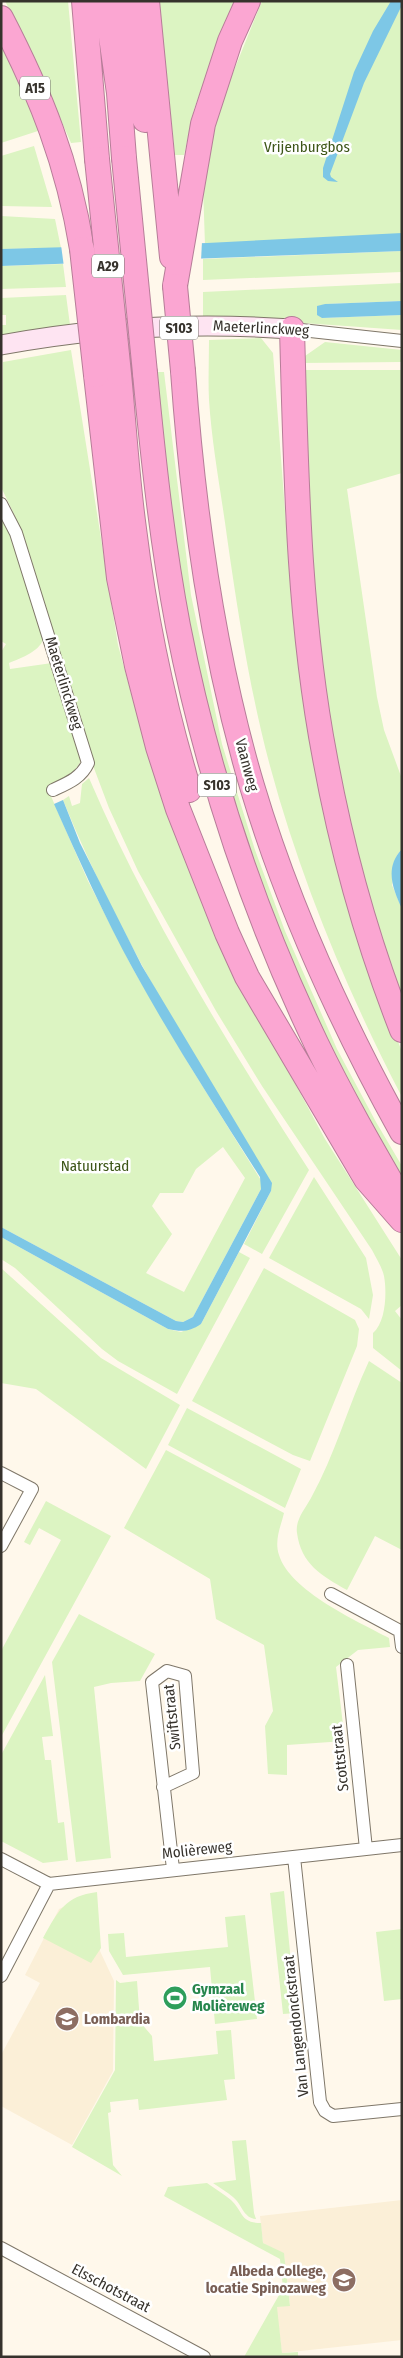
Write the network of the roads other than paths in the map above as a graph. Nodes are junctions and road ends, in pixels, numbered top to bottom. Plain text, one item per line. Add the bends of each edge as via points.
1 (84, 1) edge
2 (106, 1) edge
3 (125, 1) edge
4 (147, 1) edge
5 (248, 1) edge
6 (1, 18) edge
7 (157, 156) junction
8 (175, 286) junction
9 (292, 329) junction
10 (402, 341) edge
11 (1, 345) edge
12 (145, 373) joint
13 (108, 374) junction
14 (1, 504) edge
15 (53, 790) dead end
16 (402, 1030) edge
17 (402, 1132) edge
18 (402, 1202) edge
19 (402, 1220) edge
20 (1, 1473) edge
21 (2, 1541) edge
22 (331, 1594) dead end
23 (401, 1631) edge
24 (402, 1647) edge
25 (347, 1665) dead end
26 (163, 1787) junction
27 (402, 1845) edge
28 (366, 1849) junction
29 (294, 1857) junction
30 (1, 1859) edge
31 (173, 1869) junction
32 (49, 1884) junction
33 (1, 1976) edge
34 (402, 2109) edge
35 (1, 2248) edge
36 (204, 2357) edge

1 - 13 highway, A29, bridge via 97,159
2 - 12 highway, A29, bridge via 119,94
3 - 7 highway
4 - 7 highway
5 - 8 highway via 230,41 203,124
6 - 13 highway, A15, bridge via 55,136 78,224
7 - 8 highway via 169,216
8 - 17 highway, Vaanweg / S103, bridge via 190,471 203,561 217,641 252,786 284,880 335,1005
9 - 10 street, Maeterlinckweg
9 - 11 street, Maeterlinckweg via 246,326 119,328
9 - 16 highway via 298,514 324,756 358,904
12 - 18 highway, S103 via 164,547 178,626 196,709 221,799 279,960 316,1042
13 - 19 highway via 108,499 119,578 137,666 178,809 247,977 366,1180
14 - 15 street, Maeterlinckweg via 16,534 88,763 84,772 75,779
20 - 21 street via 32,1489
22 - 23 street
23 - 24 street
25 - 28 street, Scottstraat
26 - 26 street, Swiftstraat via 193,1773 185,1676 167,1672 152,1682
26 - 31 street, Swiftstraat
27 - 28 street, Molièreweg
28 - 29 street, Molièreweg
29 - 31 street, Molièreweg
29 - 34 street, Van Langendonckstraat via 320,2102 333,2116
30 - 32 street
31 - 32 street, Molièreweg
32 - 33 street
35 - 36 street, Elsschotstraat

